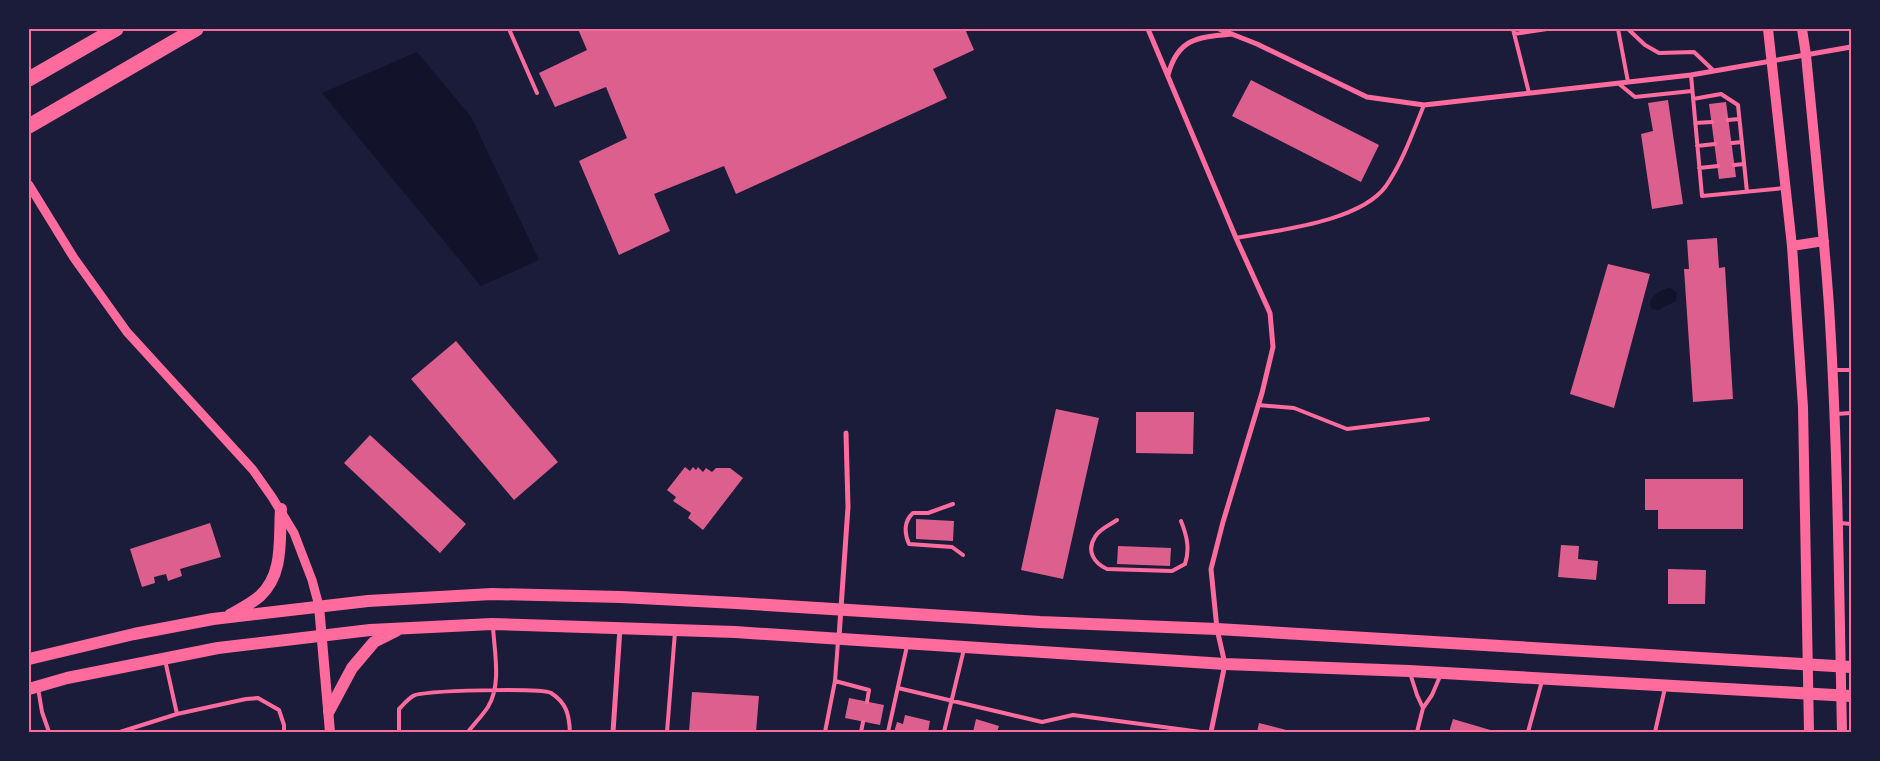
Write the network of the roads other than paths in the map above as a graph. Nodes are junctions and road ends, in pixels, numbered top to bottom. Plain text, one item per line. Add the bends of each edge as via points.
1 (116, 29) edge
2 (196, 29) edge
3 (508, 29) edge
4 (1148, 29) edge
5 (1219, 29) edge
6 (1513, 29) edge
7 (1547, 29) edge
8 (1618, 29) edge
9 (1628, 29) edge
10 (1768, 29) edge
11 (1802, 29) edge
12 (1233, 34) junction
13 (1514, 34) junction
14 (1851, 47) edge
15 (1806, 54) junction
16 (1772, 60) junction
17 (1714, 71) junction
18 (1168, 75) junction
19 (1691, 75) junction
20 (29, 78) edge
21 (1628, 82) junction
22 (1618, 83) junction
23 (1692, 91) junction
24 (537, 93) dead end
25 (1529, 93) junction
26 (1693, 98) junction
27 (1424, 105) junction
28 (1739, 119) junction
29 (1728, 120) dead end
30 (35, 122) edge
31 (1712, 122) dead end
32 (1695, 124) junction
33 (1742, 142) junction
34 (1732, 143) dead end
35 (1715, 144) dead end
36 (1697, 146) junction
37 (1744, 164) junction
38 (1734, 165) dead end
39 (1718, 166) dead end
40 (1699, 168) junction
41 (29, 185) edge
42 (1786, 187) junction
43 (1747, 192) junction
44 (1236, 238) junction
45 (1824, 241) junction
46 (1792, 246) junction
47 (1832, 370) junction
48 (1851, 370) edge
49 (1258, 405) junction
50 (1851, 412) edge
51 (1834, 414) junction
52 (1428, 419) dead end
53 (846, 433) dead end
54 (953, 504) dead end
55 (281, 509) junction
56 (1117, 520) dead end
57 (1181, 521) dead end
58 (1838, 523) junction
59 (1851, 524) edge
60 (964, 556) dead end
61 (319, 606) junction
62 (841, 609) junction
63 (227, 617) junction
64 (492, 624) junction
65 (402, 628) junction
66 (620, 628) junction
67 (1217, 628) junction
68 (675, 630) junction
69 (322, 635) junction
70 (839, 639) junction
71 (907, 643) junction
72 (964, 647) junction
73 (165, 658) junction
74 (29, 659) edge
75 (1225, 664) junction
76 (1807, 664) junction
77 (1847, 667) edge
78 (1409, 671) junction
79 (1442, 673) junction
80 (1542, 679) junction
81 (835, 681) junction
82 (1666, 686) junction
83 (33, 688) edge
84 (898, 688) junction
85 (494, 689) junction
86 (1807, 693) junction
87 (1846, 695) edge
88 (867, 702) dead end
89 (952, 702) junction
90 (1423, 708) junction
91 (329, 711) junction
92 (177, 714) junction
93 (864, 722) dead end
94 (1181, 731) edge
95 (49, 732) edge
96 (120, 732) edge
97 (284, 732) edge
98 (330, 732) edge
99 (399, 732) edge
100 (468, 732) edge
101 (570, 732) edge
102 (613, 732) edge
103 (667, 732) edge
104 (825, 732) edge
105 (861, 732) edge
106 (888, 732) edge
107 (944, 732) edge
108 (1200, 732) edge
109 (1211, 732) edge
110 (1418, 732) edge
111 (1528, 732) edge
112 (1655, 732) edge
113 (1810, 732) edge
114 (1842, 732) edge

1 - 20 highway
2 - 30 highway
3 - 24 lane
4 - 18 street
5 - 12 street
6 - 13 lane
7 - 13 lane
8 - 21 lane
9 - 17 lane via 1659,53 1694,52
10 - 16 main road
11 - 15 main road
12 - 18 street via 1206,36 1185,44 1172,60
12 - 27 street via 1367,97
13 - 25 lane
14 - 15 street
15 - 16 street
15 - 45 main road
16 - 17 street
16 - 42 main road
17 - 19 street
18 - 44 street
19 - 21 street
19 - 23 lane
21 - 22 street
22 - 23 lane via 1635,97
22 - 25 street
23 - 26 lane
25 - 27 street
26 - 28 lane via 1721,94 1738,105
26 - 32 lane
27 - 44 lane via 1405,151 1385,187 1360,208 1322,222
28 - 29 lane
28 - 33 lane
31 - 32 lane
32 - 36 lane
33 - 34 lane
33 - 37 lane
35 - 36 lane
36 - 40 lane
37 - 38 lane
37 - 43 lane
39 - 40 lane
40 - 43 lane via 1702,196
41 - 55 street via 74,258 127,332 252,470
42 - 43 lane
42 - 46 main road
44 - 49 street via 1270,312 1273,347
45 - 46 main road
45 - 47 main road
46 - 76 main road via 1804,407
47 - 48 lane
47 - 51 main road
49 - 52 lane via 1294,408 1347,429
49 - 67 street via 1211,569
50 - 51 lane
51 - 58 main road
53 - 62 street via 848,506
54 - 60 lane via 928,513 913,513 907,518 905,535 908,544 952,547
55 - 61 street via 294,533
55 - 63 main road via 278,567 272,583 258,597
56 - 57 lane via 1095,537 1091,547 1098,565 1107,569 1172,571 1185,564 1189,553
58 - 59 lane
58 - 77 main road
61 - 62 main road via 492,594 622,597
61 - 63 main road
61 - 69 main road
62 - 67 main road via 1040,622
62 - 70 street
63 - 74 main road via 134,634
64 - 65 main road
64 - 66 main road
64 - 85 lane
65 - 69 main road
65 - 91 main road via 374,642 352,668
66 - 68 main road
66 - 102 street
67 - 75 street
67 - 76 main road
68 - 70 main road
68 - 103 lane
69 - 73 main road
69 - 91 main road
70 - 71 main road
70 - 81 lane
71 - 72 main road
71 - 84 lane
72 - 75 main road
72 - 89 lane
73 - 83 main road
73 - 92 lane
75 - 78 main road
75 - 109 street
76 - 77 main road
76 - 86 main road
77 - 87 main road
78 - 79 main road
78 - 90 lane
79 - 80 main road
79 - 90 lane
80 - 82 main road
80 - 111 lane
81 - 88 lane via 868,690
81 - 104 lane
82 - 86 main road
82 - 112 lane
83 - 95 lane
84 - 89 lane
84 - 106 lane
85 - 99 lane via 414,695 399,709
85 - 100 lane via 488,707
85 - 101 lane via 548,692 568,712
86 - 87 main road
86 - 113 main road
87 - 114 main road
89 - 94 lane via 1042,722 1074,715
89 - 107 lane
90 - 110 lane
91 - 98 main road
92 - 96 lane
92 - 97 lane via 258,698 278,710
93 - 105 lane
94 - 108 lane

